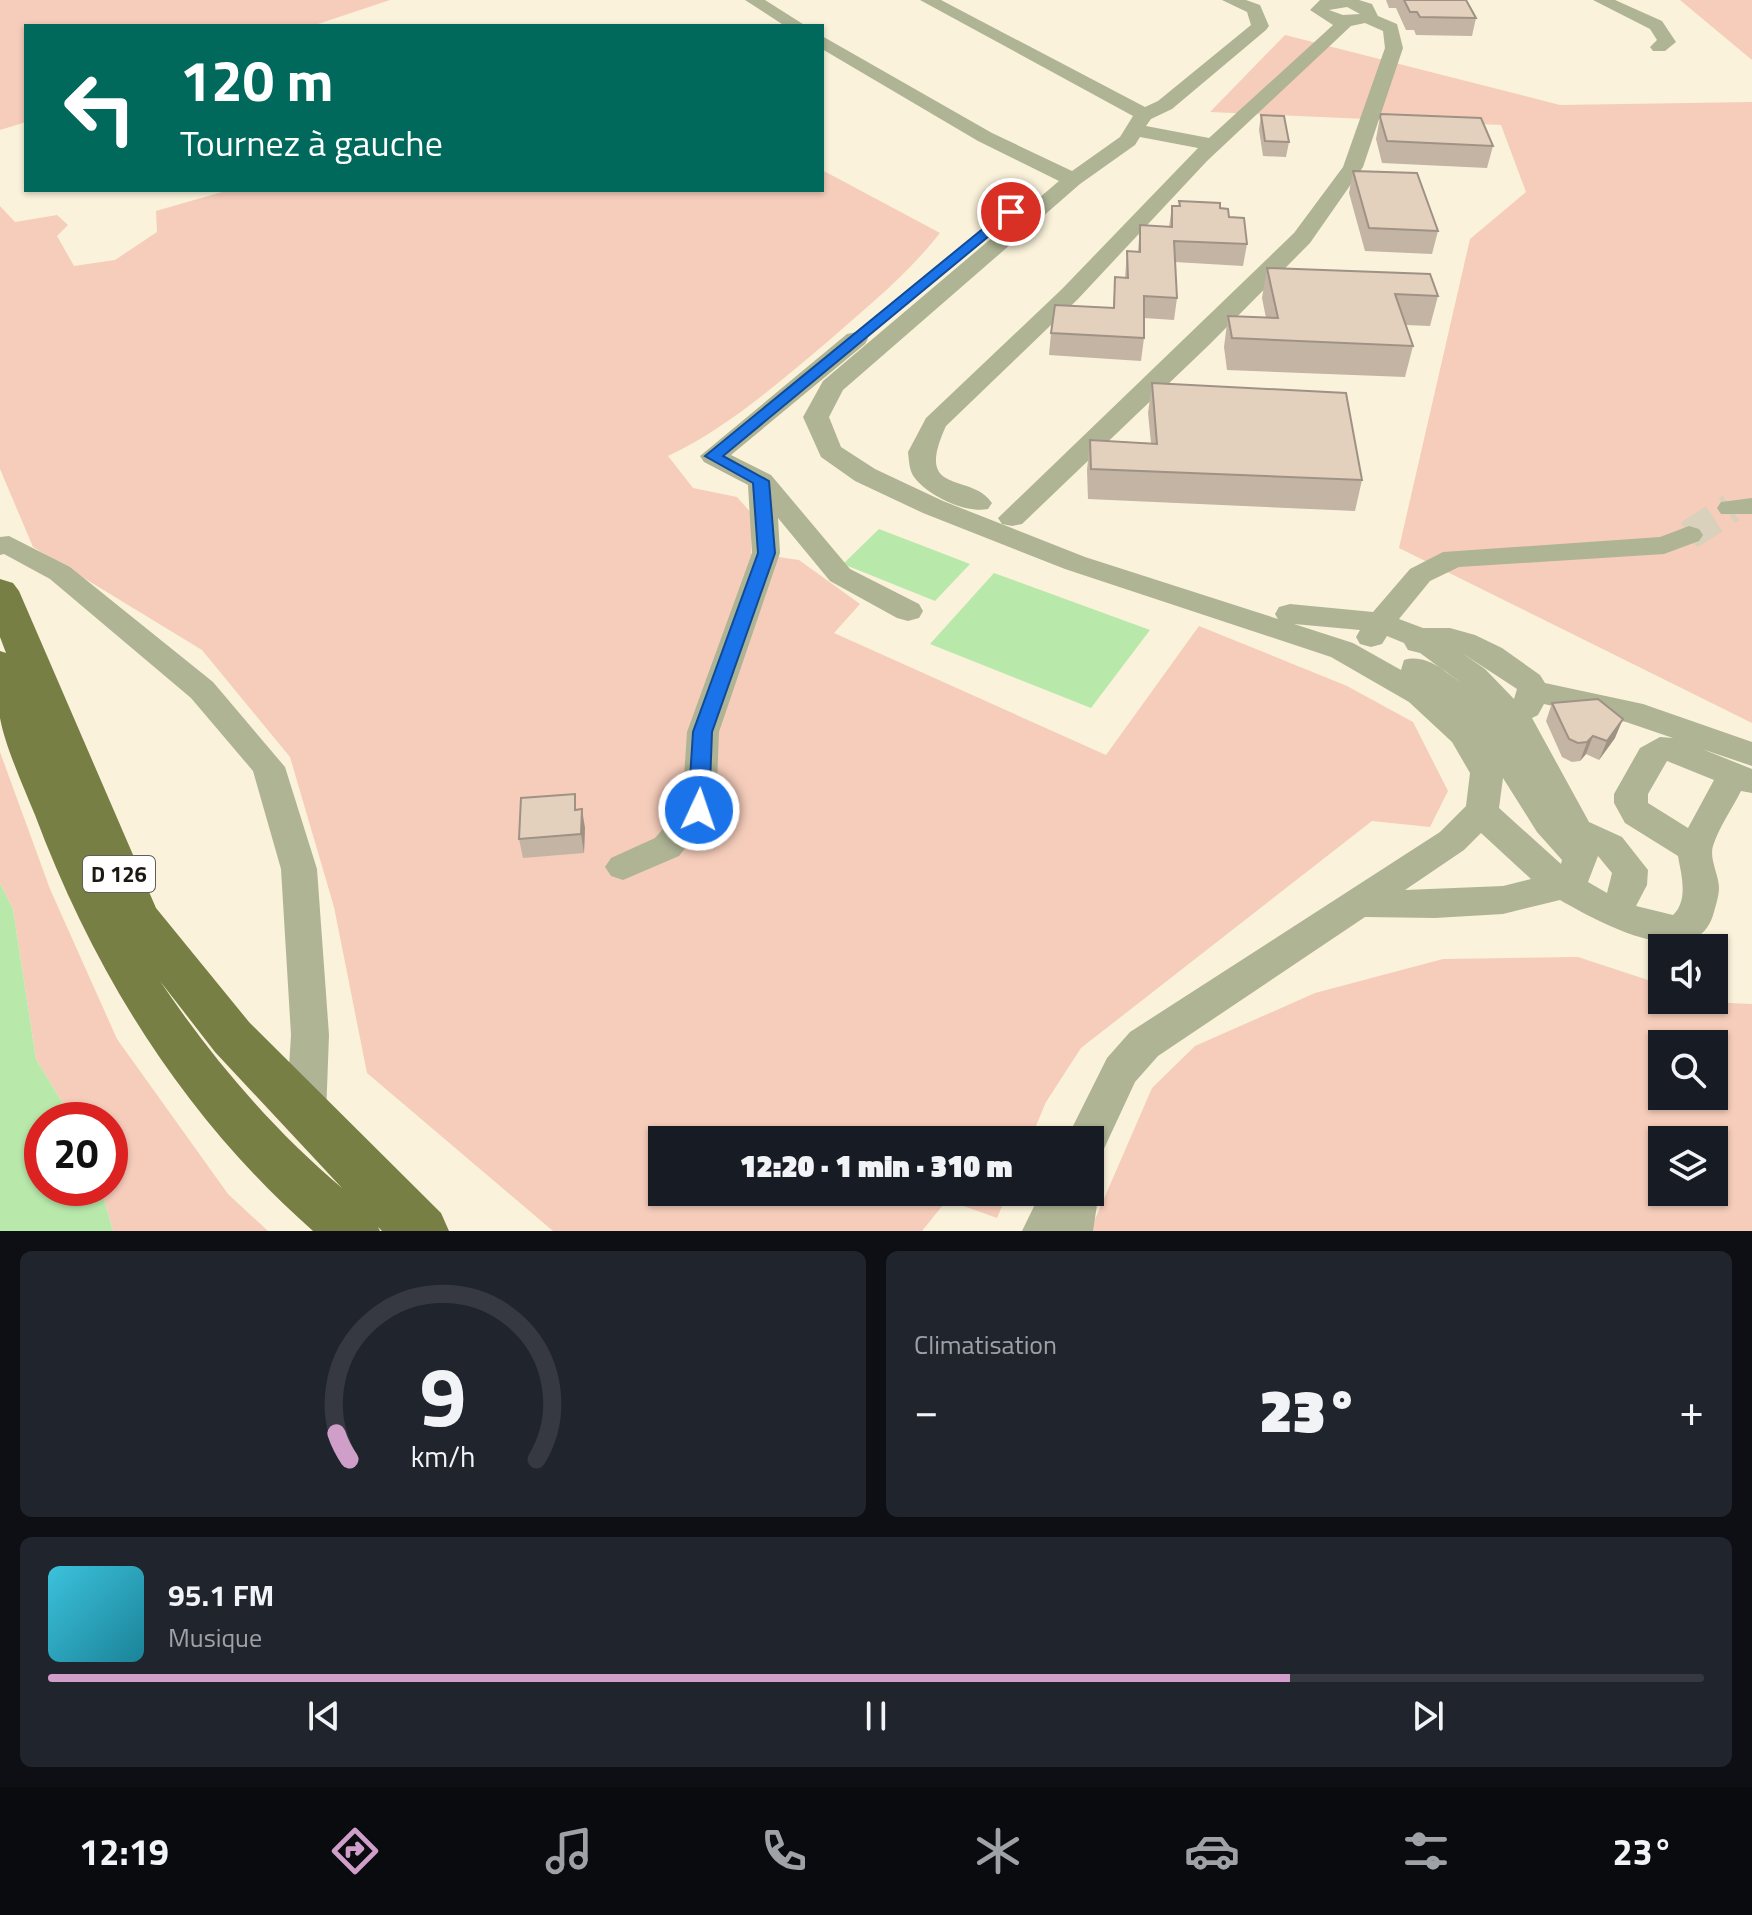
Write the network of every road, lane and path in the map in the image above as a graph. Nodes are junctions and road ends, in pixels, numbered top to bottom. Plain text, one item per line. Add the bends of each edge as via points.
1 (753, 0) edge
2 (928, 0) edge
3 (1230, 0) edge
4 (1601, 0) edge
5 (1329, 8) edge
6 (1365, 8) edge
7 (794, 24) edge
8 (824, 42) edge
9 (1659, 47) dead end
10 (1139, 122) junction
11 (1214, 145) junction
12 (1066, 177) junction
13 (761, 481) junction
14 (1012, 518) junction
15 (1689, 535) tunnel mouth
16 (0, 546) edge
17 (0, 591) edge
18 (908, 611) dead end
19 (1374, 632) junction
20 (1418, 653) junction
21 (0, 664) edge
22 (1522, 703) junction
23 (1474, 710) junction
24 (1746, 770) edge
25 (1482, 811) junction
26 (1694, 849) junction
27 (1573, 858) junction
28 (623, 867) dead end
29 (1360, 903) junction
30 (1615, 911) junction
31 (306, 1115) junction
32 (1094, 1126) edge
33 (1056, 1206) edge
34 (1075, 1206) edge
35 (353, 1231) edge
36 (422, 1231) edge
37 (1044, 1231) edge
38 (1071, 1231) edge

1 - 7 street
2 - 10 street via 1128,104
3 - 10 street via 1254,9 1260,26
4 - 9 street via 1656,25 1667,42
5 - 6 street
5 - 11 street via 1342,26
6 - 14 street via 1391,28 1394,48 1353,167 1302,238
8 - 12 street via 985,137
10 - 11 street
10 - 12 street via 1128,141
11 - 14 street via 935,423 921,452 925,473 943,488
12 - 13 street via 713,456
12 - 25 street via 832,386 816,417 830,451 865,475 933,507 1075,563 1342,650 1420,694 1464,734 1487,773
13 - 18 street via 840,575
13 - 28 street via 766,553 703,732 699,810 667,847
14 - 19 street via 1072,544 1290,614
15 - 19 street via 1664,545 1453,558 1420,575
16 - 31 street via 9,545 60,573 202,690 268,767 299,869 310,1035
17 - 31 main road, D 126 via 137,917 232,1037
19 - 20 street
20 - 22 street
20 - 23 street
21 - 35 main road, D 126 via 85,880 114,945 150,1003 236,1122
22 - 23 street
22 - 24 street via 1632,712
22 - 27 street via 1521,726
23 - 27 street
24 - 26 street
24 - 26 street via 1674,750 1660,749 1652,756 1631,803 1637,814
25 - 27 street via 1500,833
25 - 29 street via 1452,841
26 - 30 street via 1701,888 1695,916 1680,930 1662,929
27 - 29 street via 1503,900
27 - 30 street
27 - 30 street via 1610,846 1630,870 1629,885
29 - 32 street via 1144,1044 1121,1070
31 - 36 main road, D 126
33 - 37 street
34 - 38 street

